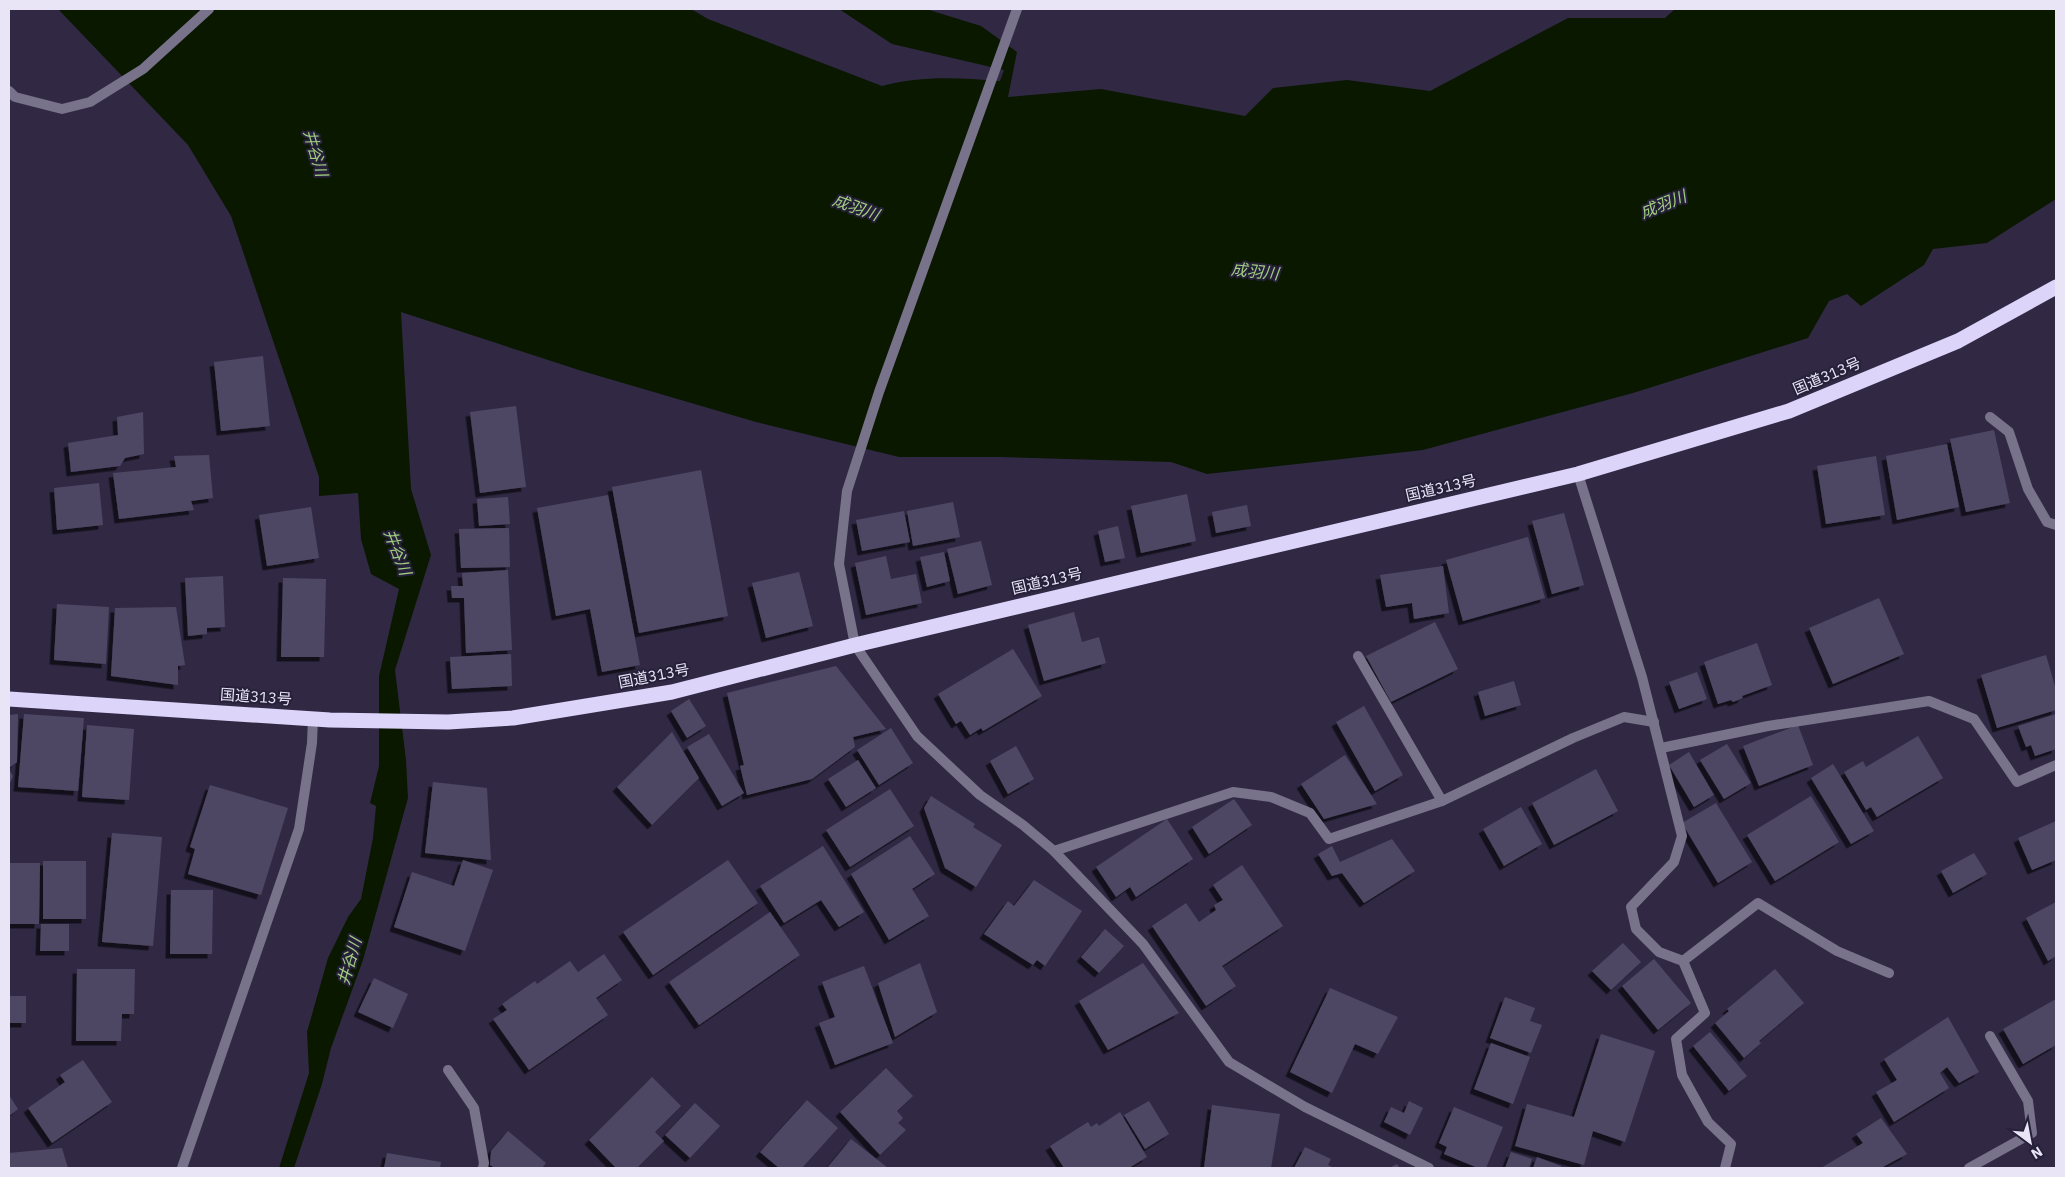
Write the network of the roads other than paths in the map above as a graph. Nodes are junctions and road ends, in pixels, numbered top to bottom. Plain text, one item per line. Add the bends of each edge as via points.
1 (209, 9) edge
2 (1017, 9) edge
3 (9, 91) edge
4 (2056, 287) edge
5 (1990, 417) dead end
6 (1578, 474) junction
7 (2056, 525) edge
8 (855, 645) junction
9 (1358, 656) dead end
10 (9, 698) edge
11 (313, 718) junction
12 (1654, 722) junction
13 (1661, 748) junction
14 (2056, 764) edge
15 (1442, 801) junction
16 (1054, 851) junction
17 (1683, 961) junction
18 (1889, 973) dead end
19 (1990, 1036) dead end
20 (448, 1070) dead end
21 (182, 1168) edge
22 (483, 1168) edge
23 (1429, 1168) edge
24 (1725, 1168) edge
25 (1969, 1168) edge

1 - 3 street via 143,69 90,102 62,109 14,97
2 - 8 street via 879,392 847,491 839,564
4 - 6 highway, 国道313号 via 1958,340 1789,411
5 - 7 street via 2009,432 2028,489 2047,522
6 - 8 highway, 国道313号
6 - 12 street
8 - 11 highway, 国道313号 via 672,692 513,718 448,722
8 - 16 street via 917,736 980,795
9 - 15 street
10 - 11 highway, 国道313号
11 - 21 street via 299,829
12 - 13 street
12 - 15 street via 1624,718 1573,738
13 - 14 street via 1768,726 1930,701 1974,719 2017,782
13 - 17 street via 1682,836 1674,862 1631,907 1636,929 1659,952
15 - 16 street via 1330,839 1310,813 1271,797 1233,792
16 - 23 street via 1143,944 1229,1062 1305,1108
17 - 18 street via 1758,903 1837,951
17 - 24 street via 1705,1013 1676,1039 1682,1075 1708,1122 1731,1144
19 - 25 street via 2028,1100 2032,1133
20 - 22 street via 474,1108

